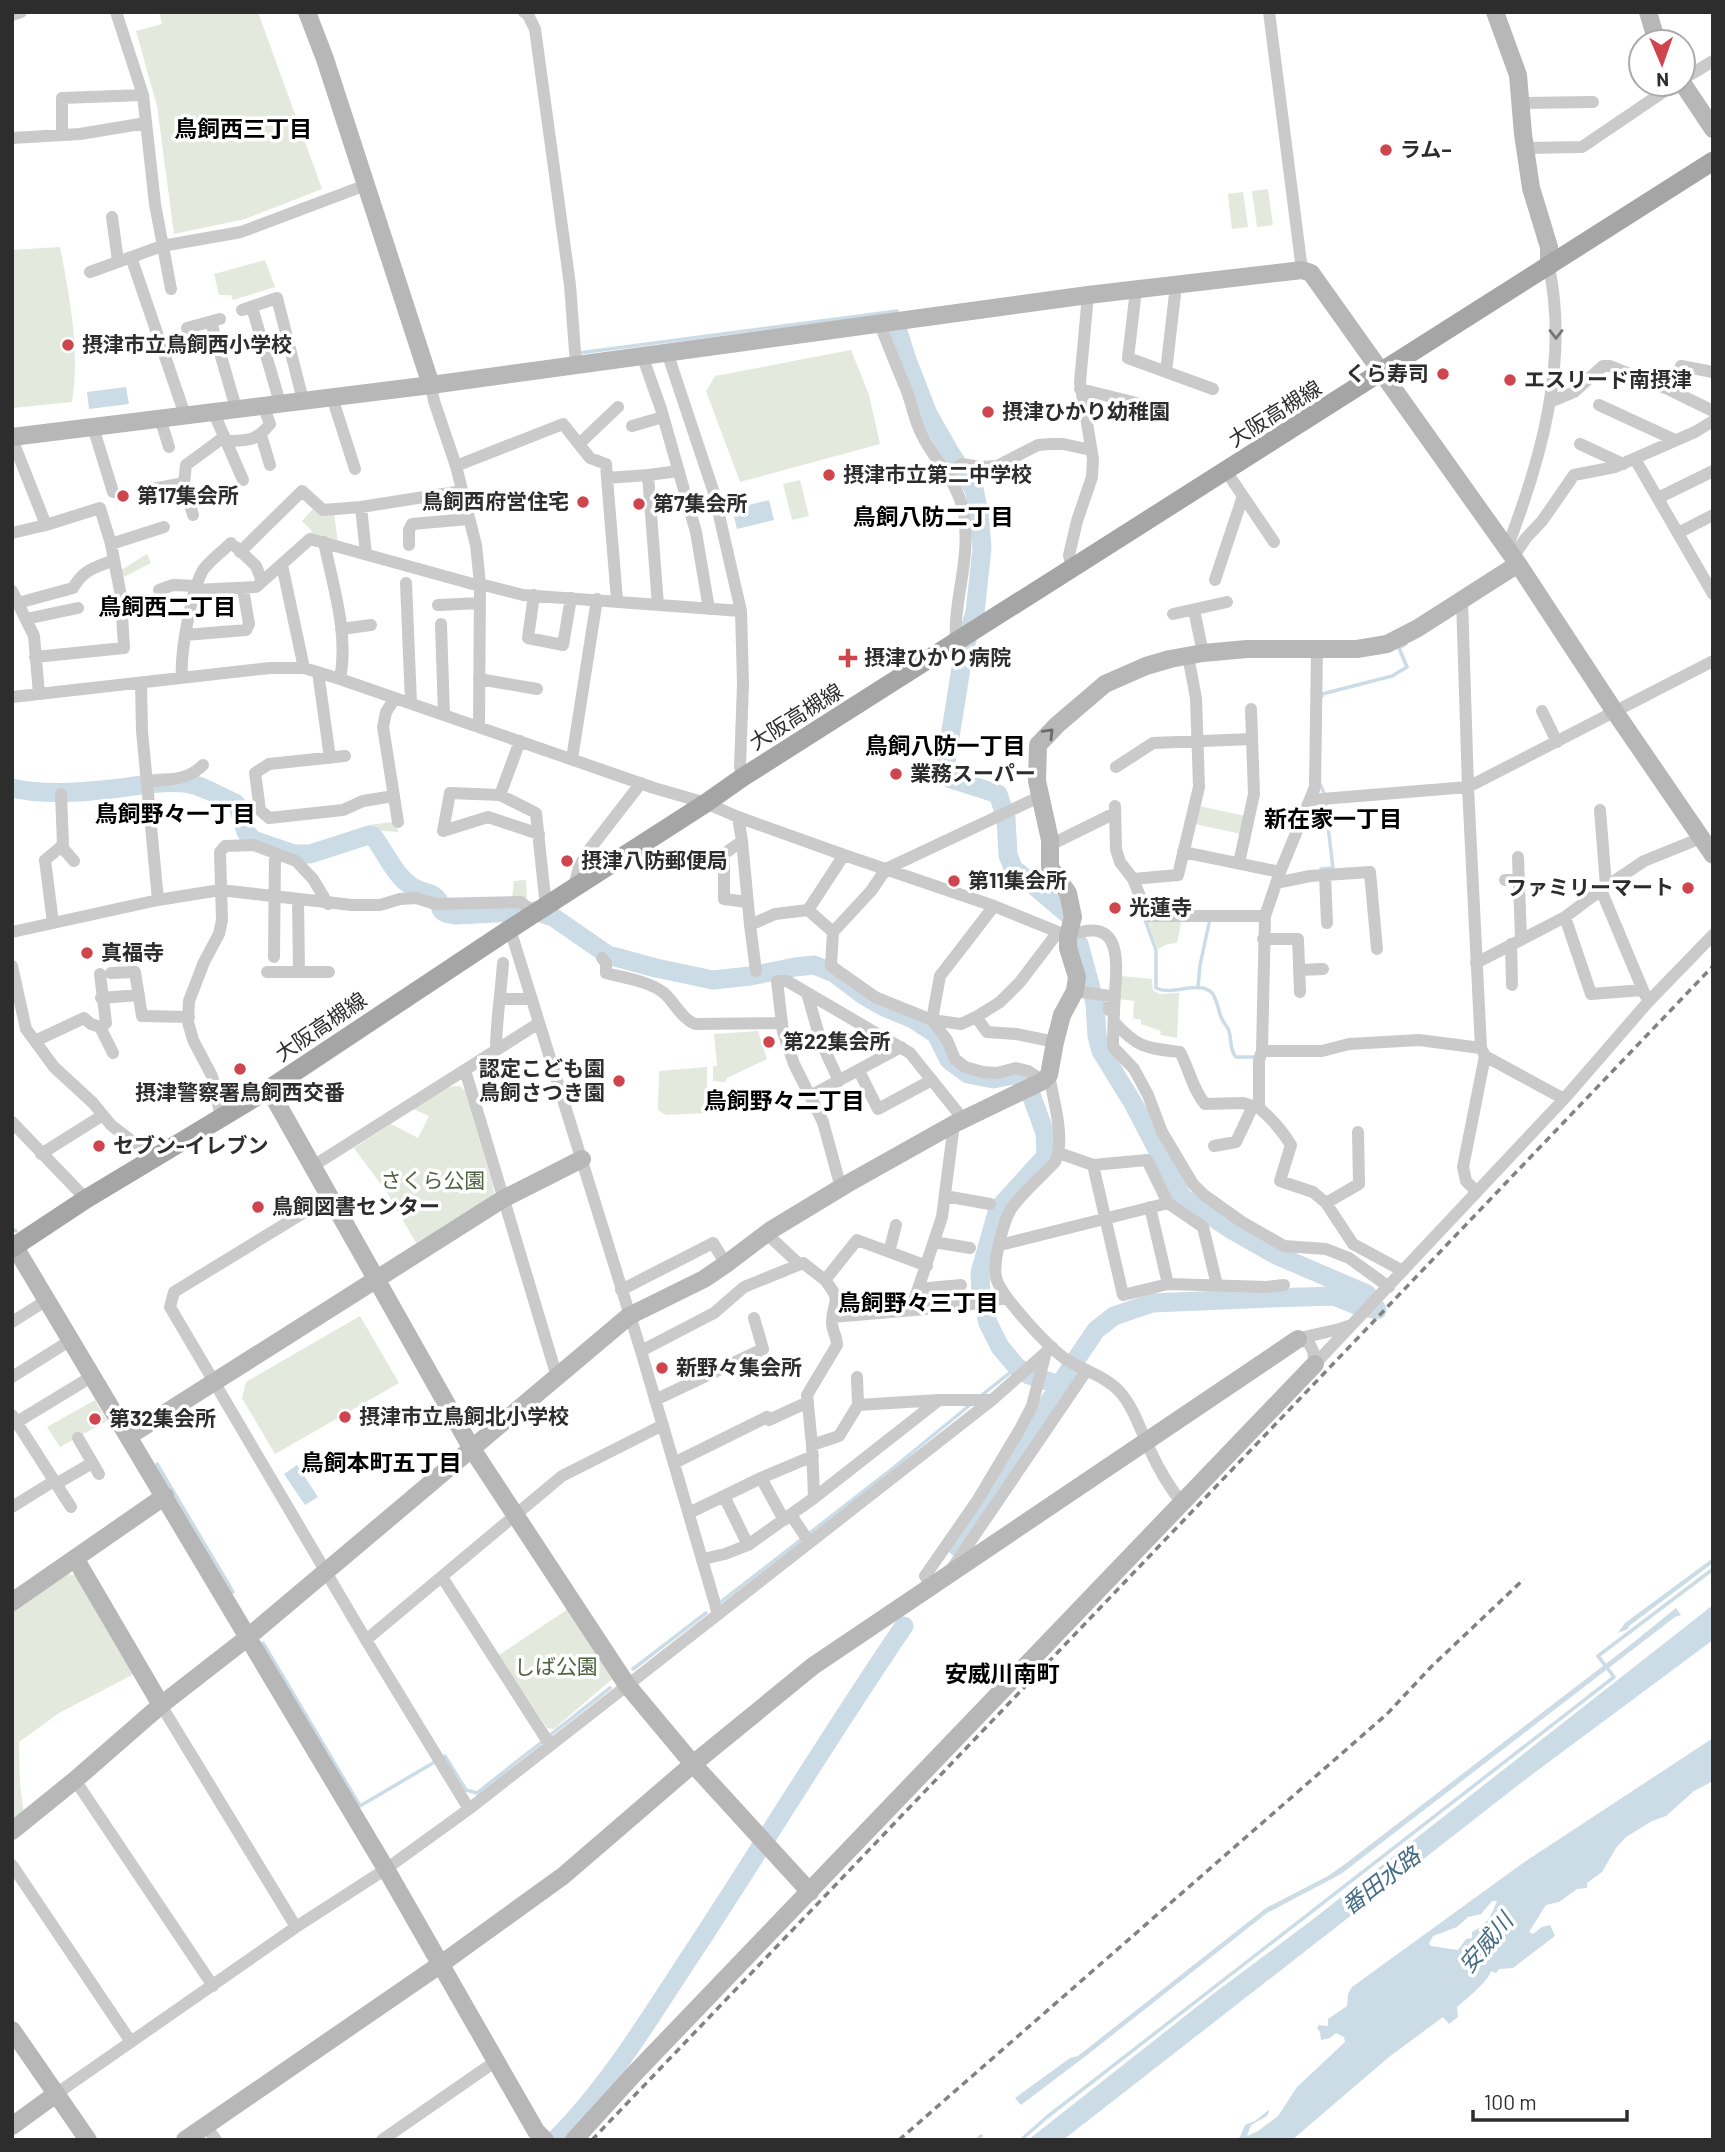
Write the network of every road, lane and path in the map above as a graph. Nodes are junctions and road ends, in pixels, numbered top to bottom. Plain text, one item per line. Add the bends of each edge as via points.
1 (21, 12) edge
2 (116, 12) edge
3 (307, 12) edge
4 (524, 12) edge
5 (1269, 12) edge
6 (1495, 12) edge
7 (12, 15) edge
8 (1713, 61) edge
9 (1697, 72) edge
10 (143, 95) junction
11 (1655, 98) edge
12 (1694, 98) edge
13 (1592, 102) dead end
14 (1520, 103) junction
15 (146, 123) junction
16 (1713, 129) edge
17 (62, 134) junction
18 (12, 138) edge
19 (1525, 148) junction
20 (1713, 161) edge
21 (366, 185) junction
22 (112, 217) dead end
23 (162, 246) junction
24 (125, 259) junction
25 (1549, 267) junction
26 (1303, 270) junction
27 (90, 272) dead end
28 (1176, 285) junction
29 (171, 289) dead end
30 (1136, 289) junction
31 (1088, 295) junction
32 (880, 324) junction
33 (187, 328) dead end
34 (667, 352) junction
35 (642, 355) junction
36 (576, 365) junction
37 (1166, 372) junction
38 (1713, 372) edge
39 (1382, 373) junction
40 (431, 385) junction
41 (1080, 389) junction
42 (1213, 389) dead end
43 (1670, 390) junction
44 (332, 397) junction
45 (303, 400) junction
46 (1550, 402) junction
47 (272, 404) junction
48 (1598, 405) dead end
49 (618, 407) dead end
50 (1153, 407) dead end
51 (236, 408) junction
52 (213, 411) junction
53 (1713, 411) edge
54 (184, 415) junction
55 (663, 417) junction
56 (160, 418) junction
57 (1713, 421) edge
58 (93, 426) junction
59 (632, 426) dead end
60 (261, 435) junction
61 (12, 438) edge
62 (225, 439) junction
63 (1675, 440) junction
64 (579, 444) junction
65 (1580, 444) dead end
66 (169, 447) dead end
67 (1091, 450) junction
68 (1629, 461) junction
69 (270, 465) dead end
70 (456, 466) junction
71 (355, 469) dead end
72 (679, 471) junction
73 (1226, 471) junction
74 (1713, 471) edge
75 (947, 474) junction
76 (648, 475) junction
77 (607, 478) junction
78 (243, 480) dead end
79 (184, 483) junction
80 (153, 489) dead end
81 (462, 491) junction
82 (113, 492) dead end
83 (1243, 496) junction
84 (1658, 498) junction
85 (361, 507) junction
86 (193, 515) dead end
87 (1713, 515) edge
88 (469, 519) junction
89 (46, 525) junction
90 (164, 527) dead end
91 (12, 533) edge
92 (1678, 533) junction
93 (324, 542) junction
94 (1273, 542) dead end
95 (111, 544) junction
96 (233, 545) junction
97 (410, 545) dead end
98 (366, 554) junction
99 (1513, 556) junction
100 (114, 560) junction
101 (282, 565) junction
102 (1072, 569) junction
103 (1215, 580) dead end
104 (262, 581) junction
105 (406, 583) dead end
106 (480, 585) junction
107 (1711, 587) edge
108 (196, 588) junction
109 (243, 589) junction
110 (159, 590) dead end
111 (12, 591) edge
112 (534, 595) junction
113 (571, 598) junction
114 (597, 599) junction
115 (617, 600) junction
116 (1227, 602) dead end
117 (18, 603) junction
118 (480, 603) junction
119 (438, 605) dead end
120 (658, 605) junction
121 (1462, 606) junction
122 (78, 608) dead end
123 (709, 609) junction
124 (1194, 610) junction
125 (741, 611) junction
126 (1173, 614) dead end
127 (26, 619) junction
128 (441, 624) dead end
129 (371, 625) dead end
130 (341, 629) junction
131 (185, 635) junction
132 (964, 638) junction
133 (1317, 649) junction
134 (1195, 654) junction
135 (35, 657) junction
136 (1713, 661) edge
137 (304, 668) junction
138 (318, 673) junction
139 (182, 678) junction
140 (340, 679) junction
141 (480, 679) junction
142 (141, 683) junction
143 (537, 688) dead end
144 (38, 694) junction
145 (12, 697) edge
146 (395, 698) junction
147 (411, 703) junction
148 (1251, 709) dead end
149 (1542, 710) dead end
150 (1615, 712) junction
151 (444, 715) junction
152 (479, 727) junction
153 (1252, 738) junction
154 (520, 741) junction
155 (1198, 741) junction
156 (1557, 742) junction
157 (345, 757) dead end
158 (330, 758) junction
159 (572, 759) junction
160 (203, 765) dead end
161 (1116, 768) dead end
162 (743, 777) junction
163 (1468, 782) junction
164 (147, 783) junction
165 (641, 783) junction
166 (61, 794) dead end
167 (500, 795) junction
168 (394, 796) junction
169 (1039, 797) junction
170 (1320, 799) junction
171 (706, 803) junction
172 (1600, 810) dead end
173 (150, 813) junction
174 (101, 816) dead end
175 (738, 817) junction
176 (398, 822) dead end
177 (539, 834) junction
178 (1701, 838) junction
179 (742, 841) junction
180 (1050, 845) junction
181 (61, 846) junction
182 (1183, 852) junction
183 (275, 854) junction
184 (844, 855) junction
185 (1713, 855) edge
186 (1518, 856) dead end
187 (74, 860) dead end
188 (1239, 863) junction
189 (886, 869) junction
190 (1325, 875) junction
191 (1278, 878) junction
192 (1133, 879) junction
193 (1505, 880) dead end
194 (1519, 880) junction
195 (1603, 888) junction
196 (573, 889) junction
197 (220, 890) junction
198 (275, 897) junction
199 (158, 900) junction
200 (299, 900) junction
201 (747, 902) junction
202 (328, 904) junction
203 (995, 906) junction
204 (540, 910) junction
205 (808, 910) junction
206 (1265, 916) junction
207 (1565, 917) junction
208 (53, 923) junction
209 (1326, 923) dead end
210 (750, 925) junction
211 (510, 929) junction
212 (12, 932) edge
213 (833, 932) junction
214 (1063, 934) junction
215 (1713, 935) edge
216 (1263, 939) junction
217 (1516, 941) junction
218 (1377, 948) dead end
219 (274, 957) dead end
220 (602, 958) dead end
221 (503, 963) dead end
222 (1476, 963) junction
223 (12, 966) edge
224 (1323, 969) dead end
225 (1299, 970) junction
226 (756, 971) dead end
227 (267, 972) dead end
228 (299, 972) junction
229 (328, 972) dead end
230 (1512, 985) dead end
231 (1075, 991) junction
232 (1300, 992) dead end
233 (807, 993) junction
234 (139, 995) junction
235 (1646, 996) junction
236 (102, 998) junction
237 (500, 999) junction
238 (532, 999) junction
239 (188, 1017) junction
240 (976, 1017) junction
241 (932, 1020) junction
242 (540, 1023) junction
243 (782, 1023) junction
244 (1114, 1026) junction
245 (100, 1027) junction
246 (35, 1041) junction
247 (1055, 1042) junction
248 (901, 1047) junction
249 (496, 1050) junction
250 (1483, 1052) junction
251 (113, 1053) dead end
252 (1261, 1055) junction
253 (465, 1070) junction
254 (859, 1071) junction
255 (932, 1080) junction
256 (839, 1081) junction
257 (1038, 1083) junction
258 (269, 1089) junction
259 (810, 1096) junction
260 (1564, 1099) junction
261 (1256, 1107) junction
262 (103, 1115) junction
263 (221, 1117) junction
264 (958, 1121) junction
265 (12, 1122) edge
266 (1358, 1132) dead end
267 (1214, 1146) dead end
268 (1059, 1153) junction
269 (41, 1154) junction
270 (154, 1158) junction
271 (582, 1159) junction
272 (1093, 1165) junction
273 (313, 1166) junction
274 (841, 1188) junction
275 (1477, 1192) junction
276 (331, 1196) junction
277 (944, 1196) junction
278 (86, 1199) junction
279 (503, 1199) junction
280 (1168, 1203) junction
281 (1326, 1203) junction
282 (990, 1204) dead end
283 (1150, 1207) junction
284 (1104, 1218) junction
285 (896, 1224) dead end
286 (766, 1233) junction
287 (934, 1242) junction
288 (1000, 1245) junction
289 (13, 1247) edge
290 (970, 1248) dead end
291 (889, 1252) junction
292 (799, 1264) junction
293 (726, 1265) junction
294 (927, 1266) junction
295 (1403, 1271) junction
296 (377, 1279) junction
297 (825, 1280) junction
298 (1168, 1284) junction
299 (961, 1285) dead end
300 (1217, 1285) junction
301 (1284, 1285) dead end
302 (1389, 1287) junction
303 (918, 1289) junction
304 (621, 1290) junction
305 (1007, 1298) junction
306 (47, 1300) junction
307 (911, 1310) junction
308 (629, 1316) junction
309 (833, 1317) junction
310 (754, 1318) dead end
311 (1354, 1321) junction
312 (12, 1322) edge
313 (1298, 1339) junction
314 (71, 1340) junction
315 (1049, 1350) junction
316 (641, 1351) junction
317 (1315, 1364) junction
318 (1084, 1369) junction
319 (1035, 1370) junction
320 (12, 1377) edge
321 (92, 1377) junction
322 (557, 1377) junction
323 (857, 1377) dead end
324 (213, 1382) junction
325 (655, 1400) junction
326 (939, 1400) junction
327 (982, 1400) junction
328 (808, 1402) junction
329 (858, 1405) junction
330 (15, 1418) edge
331 (663, 1425) junction
332 (129, 1436) junction
333 (78, 1438) dead end
334 (1146, 1441) junction
335 (472, 1449) junction
336 (813, 1451) junction
337 (674, 1463) junction
338 (761, 1478) junction
339 (55, 1482) junction
340 (165, 1496) junction
341 (724, 1496) junction
342 (814, 1498) junction
343 (1181, 1502) junction
344 (14, 1503) edge
345 (71, 1507) dead end
346 (689, 1513) junction
347 (516, 1516) junction
348 (788, 1518) junction
349 (809, 1542) junction
350 (748, 1545) junction
351 (75, 1558) junction
352 (703, 1559) junction
353 (325, 1570) junction
354 (442, 1577) junction
355 (939, 1581) junction
356 (12, 1602) edge
357 (718, 1614) junction
358 (247, 1638) junction
359 (366, 1640) junction
360 (627, 1685) junction
361 (161, 1705) junction
362 (550, 1745) junction
363 (693, 1764) junction
364 (75, 1780) junction
365 (469, 1809) junction
366 (12, 1831) edge
367 (12, 1865) edge
368 (386, 1869) junction
369 (810, 1892) junction
370 (296, 1927) junction
371 (441, 1964) junction
372 (213, 1986) junction
373 (12, 2031) edge
374 (131, 2042) junction
375 (496, 2061) junction
376 (56, 2094) junction
377 (12, 2126) edge
378 (211, 2133) edge
379 (538, 2137) edge
380 (88, 2140) edge
381 (185, 2140) edge
382 (382, 2140) edge
383 (574, 2140) edge

1 - 7 street
2 - 10 street
3 - 21 street
4 - 36 street via 535,29 570,285
5 - 26 street
6 - 14 street via 1516,68
8 - 9 street
10 - 15 street
10 - 17 street via 62,98
11 - 19 street via 1583,147
12 - 16 street
13 - 14 street
14 - 19 street
15 - 17 street
15 - 23 street
17 - 18 street
19 - 25 street via 1531,188 1549,247
20 - 25 main road, 大阪高槻線
21 - 23 street via 241,232
21 - 40 street
22 - 24 street
23 - 24 street
23 - 29 street
24 - 27 street
24 - 54 street
25 - 39 main road, 大阪高槻線
25 -> 46 street via 1556,328
26 - 28 street
26 - 39 street via 1311,273
28 - 30 street
28 - 37 street
30 - 31 street
30 - 37 street via 1128,358
31 - 32 street
31 - 41 street
32 - 34 street
32 - 75 street via 923,438
33 - 51 street via 216,321
34 - 35 street
34 - 125 street via 714,493
35 - 36 street
35 - 55 street
36 - 40 street
37 - 42 street
38 - 43 street via 1681,366
39 - 73 main road, 大阪高槻線
39 - 99 street
40 - 44 street
40 - 70 street
41 - 50 street
41 - 67 street
43 - 46 street via 1603,366 1574,392
43 - 53 street
44 - 45 street
44 - 71 street via 353,447
45 - 47 street
45 - 47 street via 277,298 247,308
46 - 99 street
47 - 51 street
47 - 60 street via 270,424
48 - 63 street
49 - 64 street
51 - 52 street
52 - 54 street
52 - 62 street
54 - 56 street
55 - 59 street
55 - 72 street
56 - 58 street
56 - 66 street
57 - 63 street
58 - 61 street
58 - 82 street
60 - 62 street via 251,440
60 - 69 street
61 - 89 street
62 - 78 street
62 - 79 street via 186,465
63 - 68 street
64 - 70 street via 563,424
64 - 77 street via 590,458 606,464
65 - 68 street
67 - 75 street via 1038,445 997,466 962,464
67 - 102 street via 1092,477 1069,555
68 - 84 street
68 - 99 street via 1574,475
70 - 81 street
72 - 76 street
72 - 123 street via 696,532
73 - 83 street
73 - 102 main road, 大阪高槻線
74 - 84 street
75 - 132 street via 964,512 967,545 955,624
76 - 77 street
76 - 120 street
77 - 115 street
79 - 80 street
79 - 86 street
81 - 85 street
81 - 88 street
83 - 94 street
83 - 103 street
84 - 92 street
85 - 96 street via 323,510 302,491
85 - 98 street
87 - 92 street
88 - 97 street via 412,524
88 - 106 street
89 - 91 street
89 - 95 street via 100,508
90 - 95 street
92 - 107 street
93 - 98 street
93 - 101 street via 310,539
93 - 130 street
95 - 100 street
96 - 104 street via 256,566
96 - 108 street via 204,569
98 - 106 street
99 - 121 street
99 - 150 street
100 - 117 street via 81,575 73,588
100 - 135 street via 124,648
101 - 104 street
101 - 137 street
102 - 132 main road, 大阪高槻線
104 - 109 street
105 - 147 street
106 - 112 street
106 - 118 street
108 - 109 street
108 - 110 street via 173,585
108 - 131 street
109 - 131 street via 246,630
111 - 117 street
112 - 113 street
112 - 113 street via 528,638 563,645
113 - 114 street
114 - 115 street
114 - 159 street
115 - 120 street
116 - 124 street
117 - 127 street
118 - 119 street
118 - 141 street
120 - 123 street
121 - 133 street via 1387,644
121 - 163 street
122 - 127 street
123 - 125 street
124 - 126 street
124 - 134 street
125 - 162 street
127 - 135 street via 34,636
128 - 151 street
129 - 130 street
130 - 140 street
131 - 139 street
132 - 162 main road, 大阪高槻線
133 - 134 street
133 - 170 street via 1315,787
134 - 155 street
169 -> 134 street via 1038,745 1057,725 1105,684 1146,666
135 - 144 street
136 - 150 street
137 - 138 street
137 - 139 street
138 - 140 street
138 - 158 street
139 - 142 street
140 - 146 street
141 - 143 street
141 - 152 street
142 - 144 street
142 - 164 street
144 - 145 street
146 - 147 street
146 - 168 street via 383,727
147 - 151 street
148 - 153 street
149 - 156 street
150 - 156 street
150 - 178 street
151 - 152 street
152 - 154 street
153 - 155 street
153 - 188 street via 1254,794
154 - 159 street
154 - 167 street
155 - 161 street via 1153,743
155 - 182 street via 1199,787
156 - 163 street
157 - 158 street
158 - 168 street via 269,764 255,772 260,810 269,818 343,810
159 - 165 street
160 - 164 street via 195,774
162 - 171 main road, 大阪高槻線
163 - 170 street
163 - 222 street
164 - 173 street
165 - 171 street
165 - 196 street via 586,854
166 - 181 street
167 - 177 street via 537,813
167 - 177 street via 450,793 443,831 488,817
168 - 176 street
169 - 180 street
169 - 189 street
170 - 191 street
171 - 175 street
171 - 196 main road, 大阪高槻線
172 - 195 street
173 - 174 street
173 - 199 street
175 - 179 street
175 - 184 street
177 - 204 street
178 - 185 street
178 - 195 street via 1644,861
179 - 201 street
179 - 201 street via 723,854 724,899
180 - 192 street via 1115,810 1116,849
180 - 214 street via 1050,867 1068,893 1072,909 1073,917
181 - 187 street
181 - 208 street via 45,860
182 - 188 street
182 - 192 street via 1178,875
183 - 197 street via 254,845 225,846 220,852
183 - 198 street
183 - 202 street via 296,861
184 - 189 street
184 - 205 street
186 - 194 street
188 - 191 street
189 - 203 street
189 - 213 street
190 - 191 street
190 - 209 street
190 - 218 street via 1370,872 1366,901
191 - 206 street
192 - 206 street via 1148,916
193 - 194 street
194 - 217 street
195 - 207 street
195 - 235 street
196 - 204 main road, 大阪高槻線
197 - 198 street
197 - 199 street
197 - 239 street via 219,934 189,1001
198 - 200 street
198 - 219 street
199 - 208 street
200 - 202 street
200 - 228 street
201 - 210 street
202 - 204 street via 380,905 416,898 439,904 521,902
203 - 214 street
203 - 241 street via 940,976
204 - 211 main road, 大阪高槻線
205 - 210 street via 775,914
205 - 213 street
206 - 216 street
207 - 217 street
207 - 235 street via 1591,994
208 - 212 street
210 - 226 street
211 - 238 street
211 - 258 main road, 大阪高槻線
213 - 241 street via 831,966 874,997
214 - 231 street via 1077,977
214 - 240 street via 1000,1002
214 - 244 street via 1085,930 1108,934 1117,965
215 - 235 street
216 - 225 street via 1298,939
216 - 252 street
217 - 222 street
217 - 230 street
220 - 243 street via 606,973 654,987 695,1024
221 - 237 street
222 - 250 street
223 - 246 street via 21,1013
224 - 225 street
225 - 232 street
227 - 228 street
228 - 229 street
231 - 244 street via 1110,996 1107,1025
231 - 247 street
233 - 243 street via 787,981 777,981
233 - 248 street
233 - 256 street via 821,1042
234 - 236 street
234 - 236 street via 135,972 105,973
234 - 239 street via 142,1016
235 - 260 street
236 - 245 street via 106,1023
237 - 238 street
237 - 249 street
238 - 242 street
239 - 263 street via 193,1040 212,1076
240 - 241 street via 961,1024
240 - 247 street via 987,1032
241 - 257 street via 955,1059 965,1067 996,1073 1028,1070
242 - 249 street
242 - 271 street
243 - 259 street
244 - 261 street via 1147,1048 1180,1052 1205,1104
244 - 302 street via 1113,1047 1134,1069 1162,1132 1204,1195 1284,1246 1326,1249 1349,1258
245 - 246 street via 84,1018
245 - 251 street
246 - 262 street via 54,1067
247 - 257 street
248 - 254 street
248 - 255 street
249 - 253 street
250 - 252 street via 1419,1040
250 - 260 street
250 - 275 street via 1463,1167 1466,1181
252 - 261 street
253 - 273 street
253 - 279 street
254 - 255 street via 878,1109
254 - 256 street
255 - 264 street
256 - 259 street
257 - 264 street
257 - 268 street via 1059,1140
258 - 263 main road, 大阪高槻線
258 - 273 street
259 - 274 street via 823,1122
260 - 275 street
261 - 267 street via 1236,1142
261 - 281 street via 1273,1119 1290,1145 1280,1181 1313,1192
262 - 269 street
262 - 270 street
263 - 270 main road, 大阪高槻線
264 - 274 street
264 - 277 street
265 - 269 street
266 - 281 street via 1359,1184
268 - 272 street
268 - 288 street via 1011,1209
269 - 278 street
270 - 278 main road, 大阪高槻線
271 - 279 street
271 - 304 street
272 - 280 street via 1147,1160
272 - 284 street
273 - 276 street
274 - 286 street
275 - 295 street
276 - 296 street
276 - 324 street via 174,1292 170,1307
277 - 282 street
277 - 287 street
278 - 289 main road, 大阪高槻線
279 - 296 street
279 - 322 street
280 - 283 street
280 - 300 street via 1203,1227
281 - 295 street via 1353,1244
283 - 284 street
283 - 298 street
284 - 288 street
284 - 298 street via 1123,1295
285 - 291 street
286 - 292 street
286 - 293 street
287 - 290 street
287 - 294 street
288 - 305 street via 996,1278
289 - 306 street
291 - 294 street
291 - 297 street via 857,1240
292 - 297 street
292 - 316 street via 744,1287 714,1312
293 - 304 street via 713,1243
293 - 308 street
294 - 303 street
295 - 302 street
296 - 324 street
296 - 335 street
297 - 309 street via 836,1294
298 - 300 street
299 - 303 street
300 - 301 street
302 - 311 street
303 - 307 street
304 - 308 street
305 - 307 street
305 - 315 street
306 - 312 street
306 - 314 street
307 - 309 street
308 - 316 street
308 - 322 street
309 - 328 street via 837,1345 807,1395
310 - 325 street via 763,1349
311 - 313 street
311 - 317 street
313 - 317 street via 1309,1343
313 - 334 street
314 - 320 street
314 - 321 street
315 - 318 street
315 - 319 street
316 - 325 street
317 - 343 street
318 - 334 street via 1117,1388
318 - 355 street
319 - 327 street
319 - 355 street via 1034,1400 1020,1429 925,1576
321 - 330 street
321 - 332 street
322 - 335 street
323 - 329 street
324 - 332 street
324 - 353 street
325 - 331 street
326 - 327 street
326 - 329 street
326 - 342 street
327 - 349 street
328 - 336 street
328 - 337 street
329 - 336 street via 839,1436
330 - 339 street
331 - 337 street
331 - 347 street via 562,1476
332 - 340 street
333 - 339 street via 95,1468
334 - 343 street
334 - 355 street
335 - 347 street
335 - 353 street
336 - 338 street
336 - 342 street
337 - 346 street
338 - 341 street
338 - 348 street
339 - 344 street
339 - 345 street
340 - 351 street
340 - 358 street
341 - 346 street
341 - 350 street
342 - 348 street
343 - 369 street
346 - 352 street
347 - 354 street
347 - 360 street
348 - 349 street
348 - 350 street
349 - 357 street
350 - 352 street
351 - 356 street
351 - 361 street
352 - 357 street
353 - 358 street
353 - 359 street
354 - 359 street
354 - 362 street
355 - 363 street via 813,1666
357 - 360 street
358 - 361 street
358 - 368 street
359 - 365 street
360 - 362 street
360 - 363 street
361 - 364 street
361 - 370 street
362 - 365 street
363 - 369 street
363 - 371 street via 563,1876
364 - 366 street
364 - 372 street
365 - 368 street
367 - 374 street
368 - 370 street
368 - 371 street
369 - 383 street
370 - 372 street
371 - 375 street
371 - 378 street
372 - 374 street
373 - 376 street
374 - 376 street
375 - 379 street
375 - 382 street
376 - 377 street
376 - 380 street
378 - 381 street

